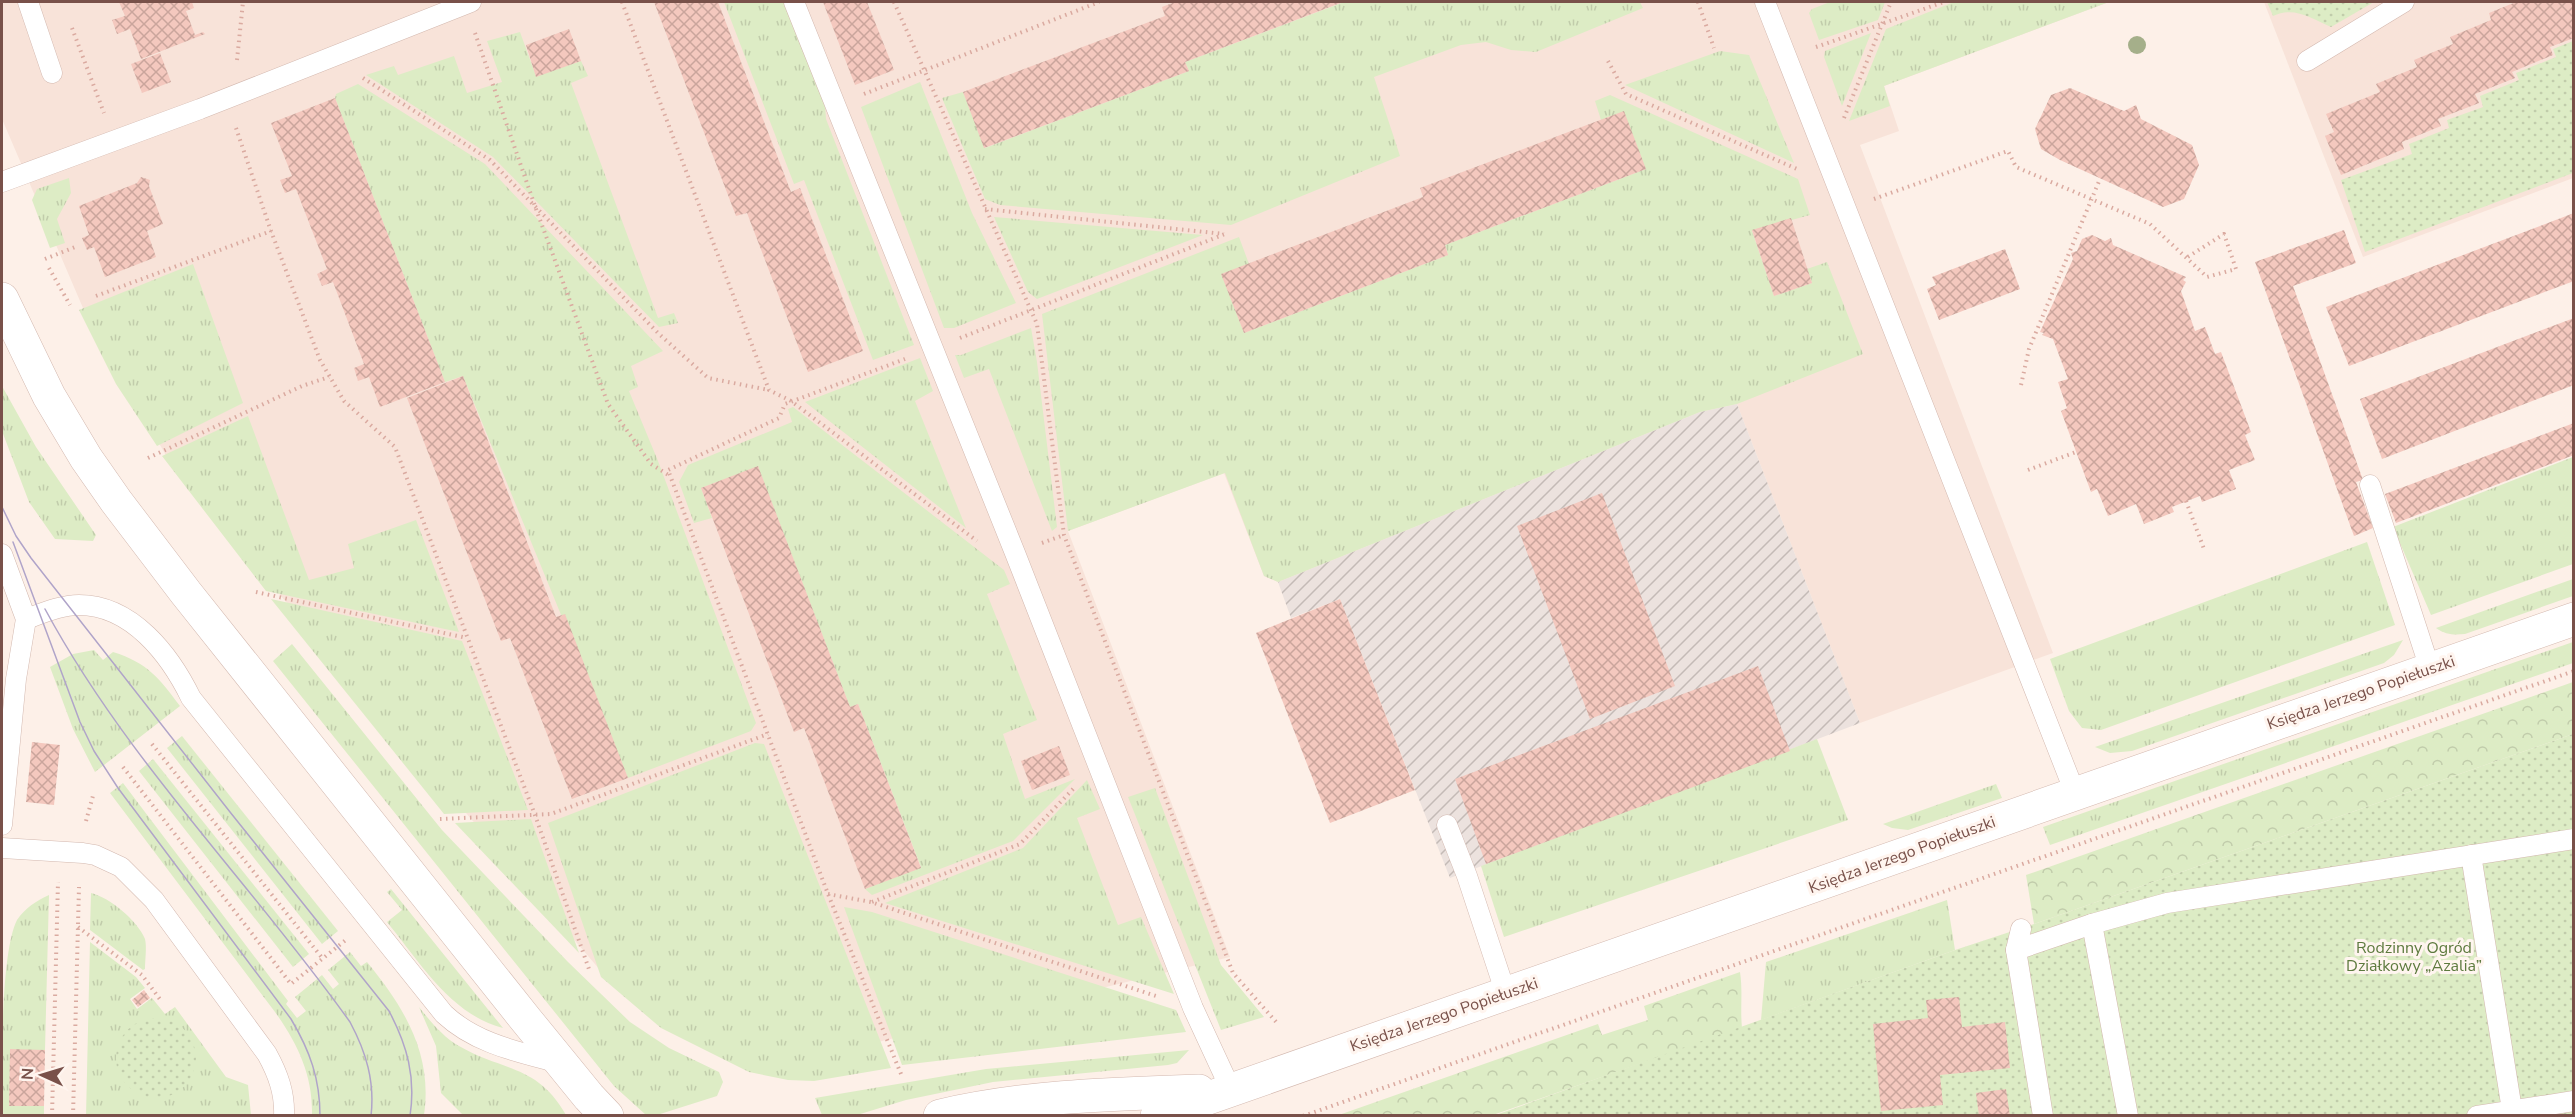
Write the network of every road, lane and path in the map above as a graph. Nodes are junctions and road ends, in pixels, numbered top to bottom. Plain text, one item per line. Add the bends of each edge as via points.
1 (28, 2) edge
2 (622, 2) edge
3 (794, 2) edge
4 (894, 2) edge
5 (1099, 2) edge
6 (1698, 2) edge
7 (1765, 2) edge
8 (1891, 2) edge
9 (1944, 2) edge
10 (2404, 2) edge
11 (468, 3) edge
12 (444, 6) edge
13 (70, 21) dead end
14 (1882, 25) junction
15 (1714, 48) dead end
16 (1787, 58) junction
17 (1608, 61) dead end
18 (2307, 61) dead end
19 (922, 69) junction
20 (52, 73) dead end
21 (357, 74) dead end
22 (835, 105) junction
23 (104, 114) dead end
24 (1842, 123) dead end
25 (236, 128) dead end
26 (1802, 171) dead end
27 (2100, 179) dead end
28 (2, 182) edge
29 (1870, 200) dead end
30 (2092, 200) junction
31 (536, 209) junction
32 (985, 209) junction
33 (271, 231) junction
34 (1225, 234) dead end
35 (75, 247) dead end
36 (2186, 258) junction
37 (45, 259) dead end
38 (49, 268) dead end
39 (96, 296) dead end
40 (2, 299) edge
41 (70, 305) dead end
42 (329, 377) junction
43 (2021, 385) dead end
44 (770, 390) junction
45 (2076, 452) dead end
46 (148, 458) dead end
47 (668, 470) dead end
48 (2028, 470) dead end
49 (670, 477) junction
50 (2370, 485) dead end
51 (2186, 501) dead end
52 (1064, 535) junction
53 (2204, 549) dead end
54 (1015, 553) junction
55 (2, 554) edge
56 (256, 592) dead end
57 (26, 619) junction
58 (2574, 619) edge
59 (468, 638) junction
60 (2430, 669) junction
61 (2574, 671) edge
62 (768, 734) junction
63 (152, 744) dead end
64 (1096, 764) junction
65 (123, 767) dead end
66 (94, 792) dead end
67 (2076, 793) junction
68 (535, 815) junction
69 (440, 819) dead end
70 (86, 821) dead end
71 (2, 825) edge
72 (1447, 825) dead end
73 (2574, 839) edge
74 (2, 848) edge
75 (57, 851) junction
76 (2471, 855) junction
77 (79, 887) dead end
78 (828, 894) junction
79 (871, 902) junction
80 (2092, 924) junction
81 (78, 927) junction
82 (2021, 929) dead end
83 (351, 935) dead end
84 (2016, 950) junction
85 (323, 959) junction
86 (590, 972) dead end
87 (1506, 994) junction
88 (162, 1002) dead end
89 (1193, 1008) junction
90 (1277, 1023) dead end
91 (563, 1064) junction
92 (901, 1074) dead end
93 (1231, 1090) junction
94 (2574, 1101) edge
95 (597, 1109) edge
96 (2513, 1113) edge
97 (52, 1116) edge
98 (73, 1116) edge
99 (284, 1116) edge
100 (940, 1116) edge
101 (1157, 1116) edge
102 (1303, 1116) edge
103 (2043, 1116) edge
104 (2128, 1116) edge
105 (2476, 1116) edge

1 - 20 lane
2 - 44 path
3 - 22 lane
4 - 19 path
5 - 19 path
6 - 15 path
7 - 16 lane
8 - 14 path
9 - 14 path
10 - 18 lane
11 - 12 lane
11 - 31 path
12 - 28 lane via 200,109
13 - 23 path
14 - 16 path
14 - 24 path
16 - 67 lane
17 - 26 path via 1626,94
19 - 22 path
19 - 32 path
21 - 31 path via 490,160
22 - 54 lane
25 - 33 path
27 - 30 path
29 - 30 path via 2008,151 2016,167
30 - 36 path via 2150,224
30 - 43 path via 2029,349
31 - 44 path via 708,378
31 - 49 path via 608,404 651,464
32 - 34 path
32 - 52 path via 1037,324
33 - 39 path
33 - 42 path
35 - 37 path
36 - 36 path via 2208,278 2236,269 2224,234
38 - 41 path
40 - 91 street via 49,396 116,501
42 - 46 path
42 - 59 path via 344,401 395,447
44 - 54 path via 791,401 999,558
45 - 48 path
47 - 49 path
49 - 62 path
50 - 60 lane
51 - 53 path
52 - 54 path
52 - 90 path via 1233,973
54 - 64 lane
55 - 57 lane
56 - 59 path
57 - 71 lane via 16,672
57 - 91 lane via 77,605 103,608 133,623 177,670 191,698 444,1014 489,1042
58 - 60 street, Księdza Jerzego Popiełuszki
59 - 68 path
60 - 67 street, Księdza Jerzego Popiełuszki
61 - 102 path
62 - 68 path via 550,814
62 - 78 path
63 - 85 path
64 - 79 path via 1020,844
64 - 89 lane
65 - 85 path via 291,984
66 - 70 path
67 - 87 street, Księdza Jerzego Popiełuszki
68 - 69 path
68 - 86 path
72 - 87 lane
73 - 76 lane
74 - 75 lane
75 - 97 path
75 - 99 lane via 109,861 141,885 267,1054 282,1087
76 - 80 lane via 2167,903
76 - 96 lane
77 - 81 path
78 - 79 path
78 - 92 path
79 - 89 path
80 - 84 lane
80 - 104 lane
81 - 88 path via 142,975
81 - 98 path
82 - 84 lane
83 - 85 path
84 - 103 lane
87 - 93 street, Księdza Jerzego Popiełuszki
89 - 93 lane
91 - 95 street
93 - 100 street, Księdza Jerzego Popiełuszki via 1025,1100
93 - 101 street, Księdza Jerzego Popiełuszki
94 - 96 lane
96 - 105 lane

